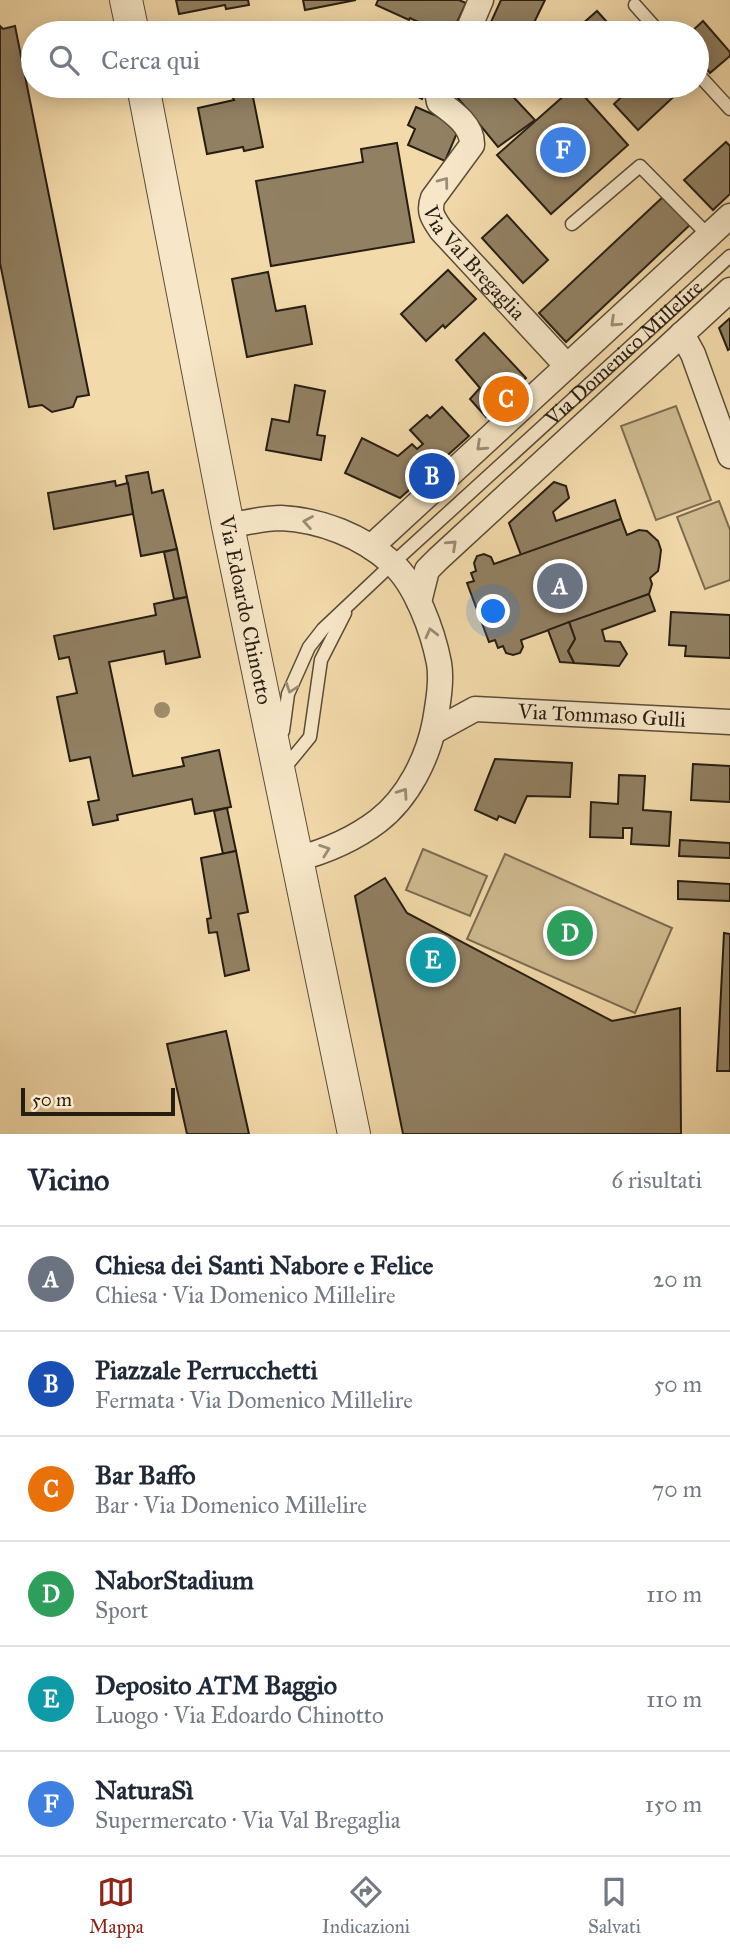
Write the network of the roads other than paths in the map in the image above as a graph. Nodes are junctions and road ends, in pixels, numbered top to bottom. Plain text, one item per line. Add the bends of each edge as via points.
1 (126, 0) edge
2 (481, 0) edge
3 (635, 5) dead end
4 (130, 21) edge
5 (472, 21) edge
6 (649, 21) edge
7 (709, 86) edge
8 (145, 98) edge
9 (438, 98) edge
10 (730, 109) edge
11 (730, 216) edge
12 (572, 224) dead end
13 (709, 236) junction
14 (730, 256) edge
15 (730, 290) edge
16 (682, 334) junction
17 (567, 366) junction
18 (730, 456) edge
19 (228, 526) junction
20 (371, 547) junction
21 (393, 563) junction
22 (419, 602) junction
23 (347, 608) junction
24 (439, 664) junction
25 (475, 709) junction
26 (730, 722) edge
27 (433, 732) junction
28 (280, 774) junction
29 (297, 859) junction
30 (354, 1134) edge

1 - 4 street
2 - 5 street
3 - 6 lane
7 - 10 lane
8 - 19 street, Via Edoardo Chinotto
17 -> 9 street, Via Val Bregaglia via 436,222 430,207 433,198 472,145 473,136
11 - 13 street, Via Domenico Millelire
12 - 13 lane via 640,166
13 -> 17 street, Via Domenico Millelire
14 - 21 lane, Via Domenico Millelire
15 - 16 street, Via Domenico Millelire
16 - 18 street
22 -> 16 street, Via Domenico Millelire via 427,570
17 -> 20 street, Via Domenico Millelire
20 -> 19 street via 326,525 302,520 264,519
19 - 28 street, Via Edoardo Chinotto
20 - 21 street
21 - 22 street
21 - 23 lane, Via Domenico Millelire
24 -> 22 street
23 - 28 lane via 321,660 310,737
23 -> 28 lane, Via Domenico Millelire via 309,647 288,694
24 - 25 street via 449,684
24 - 27 street
25 - 26 street, Via Tommaso Gulli
25 - 27 street
29 -> 27 street via 353,838 380,820 414,777
28 - 29 street, Via Edoardo Chinotto
29 - 30 street, Via Edoardo Chinotto

